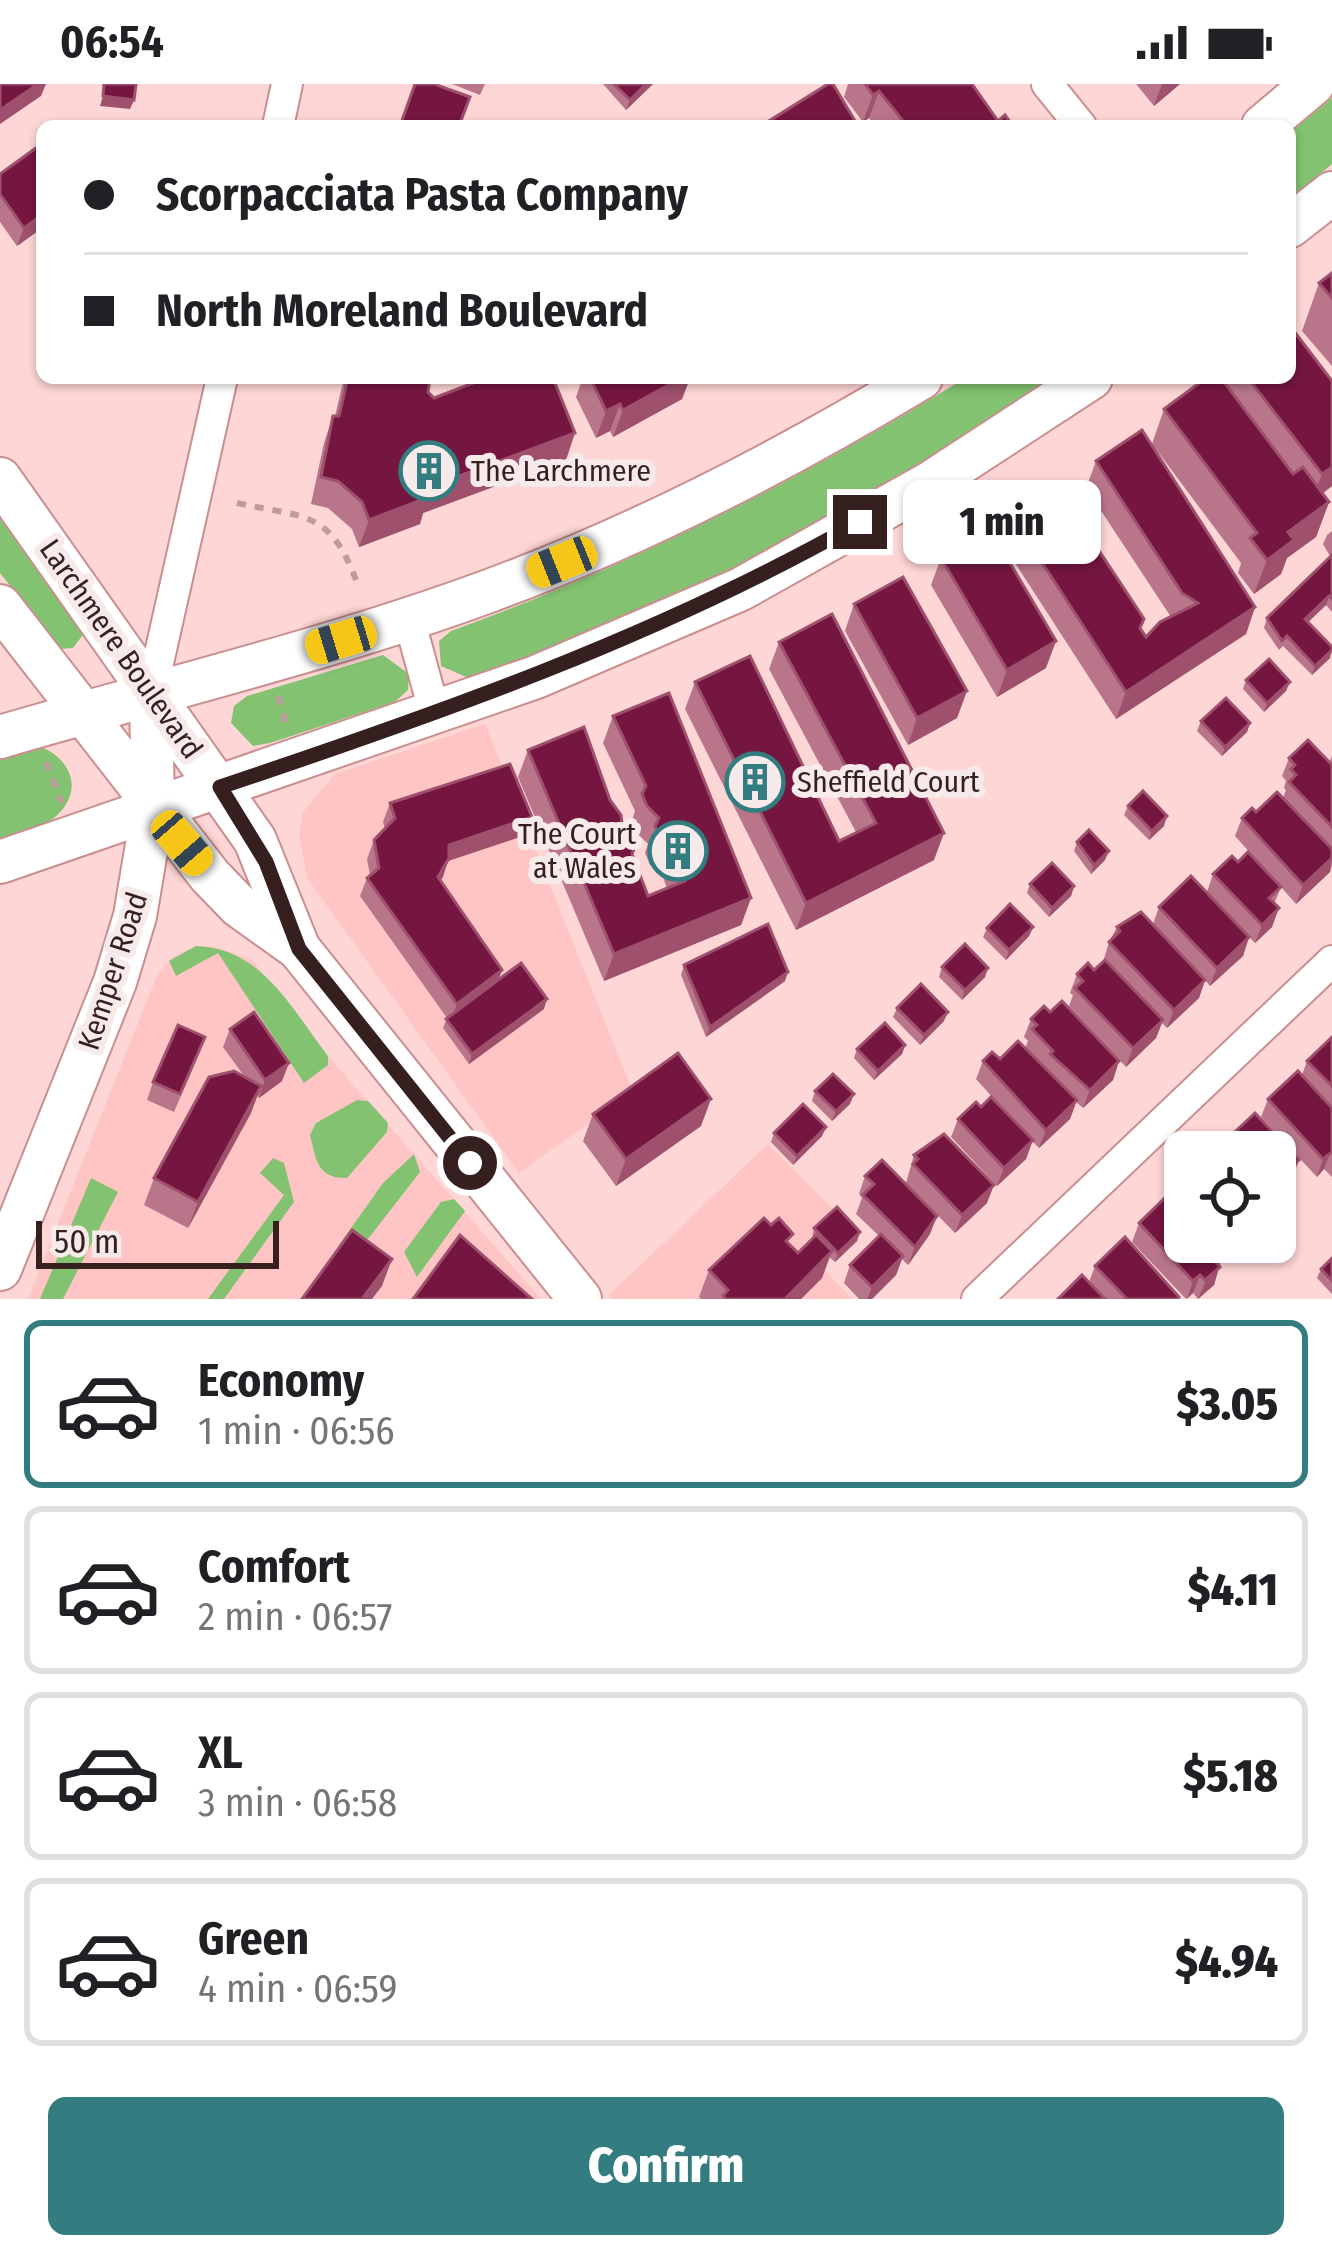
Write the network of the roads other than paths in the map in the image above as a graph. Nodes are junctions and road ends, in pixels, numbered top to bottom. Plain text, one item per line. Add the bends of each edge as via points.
1 (287, 84) edge
2 (1046, 84) edge
3 (1312, 84) edge
4 (279, 120) edge
5 (1076, 120) edge
6 (1270, 120) edge
7 (1332, 193) edge
8 (1296, 221) edge
9 (221, 384) edge
10 (911, 384) edge
11 (1082, 384) edge
12 (0, 479) edge
13 (0, 606) edge
14 (409, 619) junction
15 (151, 694) junction
16 (80, 714) junction
17 (435, 714) junction
18 (20, 742) edge
19 (220, 787) junction
20 (153, 809) junction
21 (0, 862) edge
22 (299, 949) junction
23 (1332, 961) edge
24 (0, 1269) edge
25 (580, 1299) edge
26 (976, 1299) edge

1 - 4 street
2 - 5 street
3 - 6 main road
7 - 8 main road
9 - 15 street, Kemper Road
10 - 14 main road via 782,462 634,533
11 - 17 main road via 930,483 741,589
12 - 15 main road, Larchmere Boulevard
13 - 16 main road, Larchmere Boulevard
14 - 15 main road
14 - 17 street
15 - 16 main road
15 - 19 main road, Larchmere Boulevard
15 - 20 main road, Kemper Road
16 - 18 main road
16 - 20 main road, Larchmere Boulevard
17 - 19 main road
19 - 20 main road
19 - 22 main road, Larchmere Boulevard via 266,862
20 - 21 main road
20 - 22 main road, Larchmere Boulevard via 238,906
20 - 24 main road, Kemper Road via 144,879 115,982
22 - 25 main road, Larchmere Boulevard
23 - 26 street

